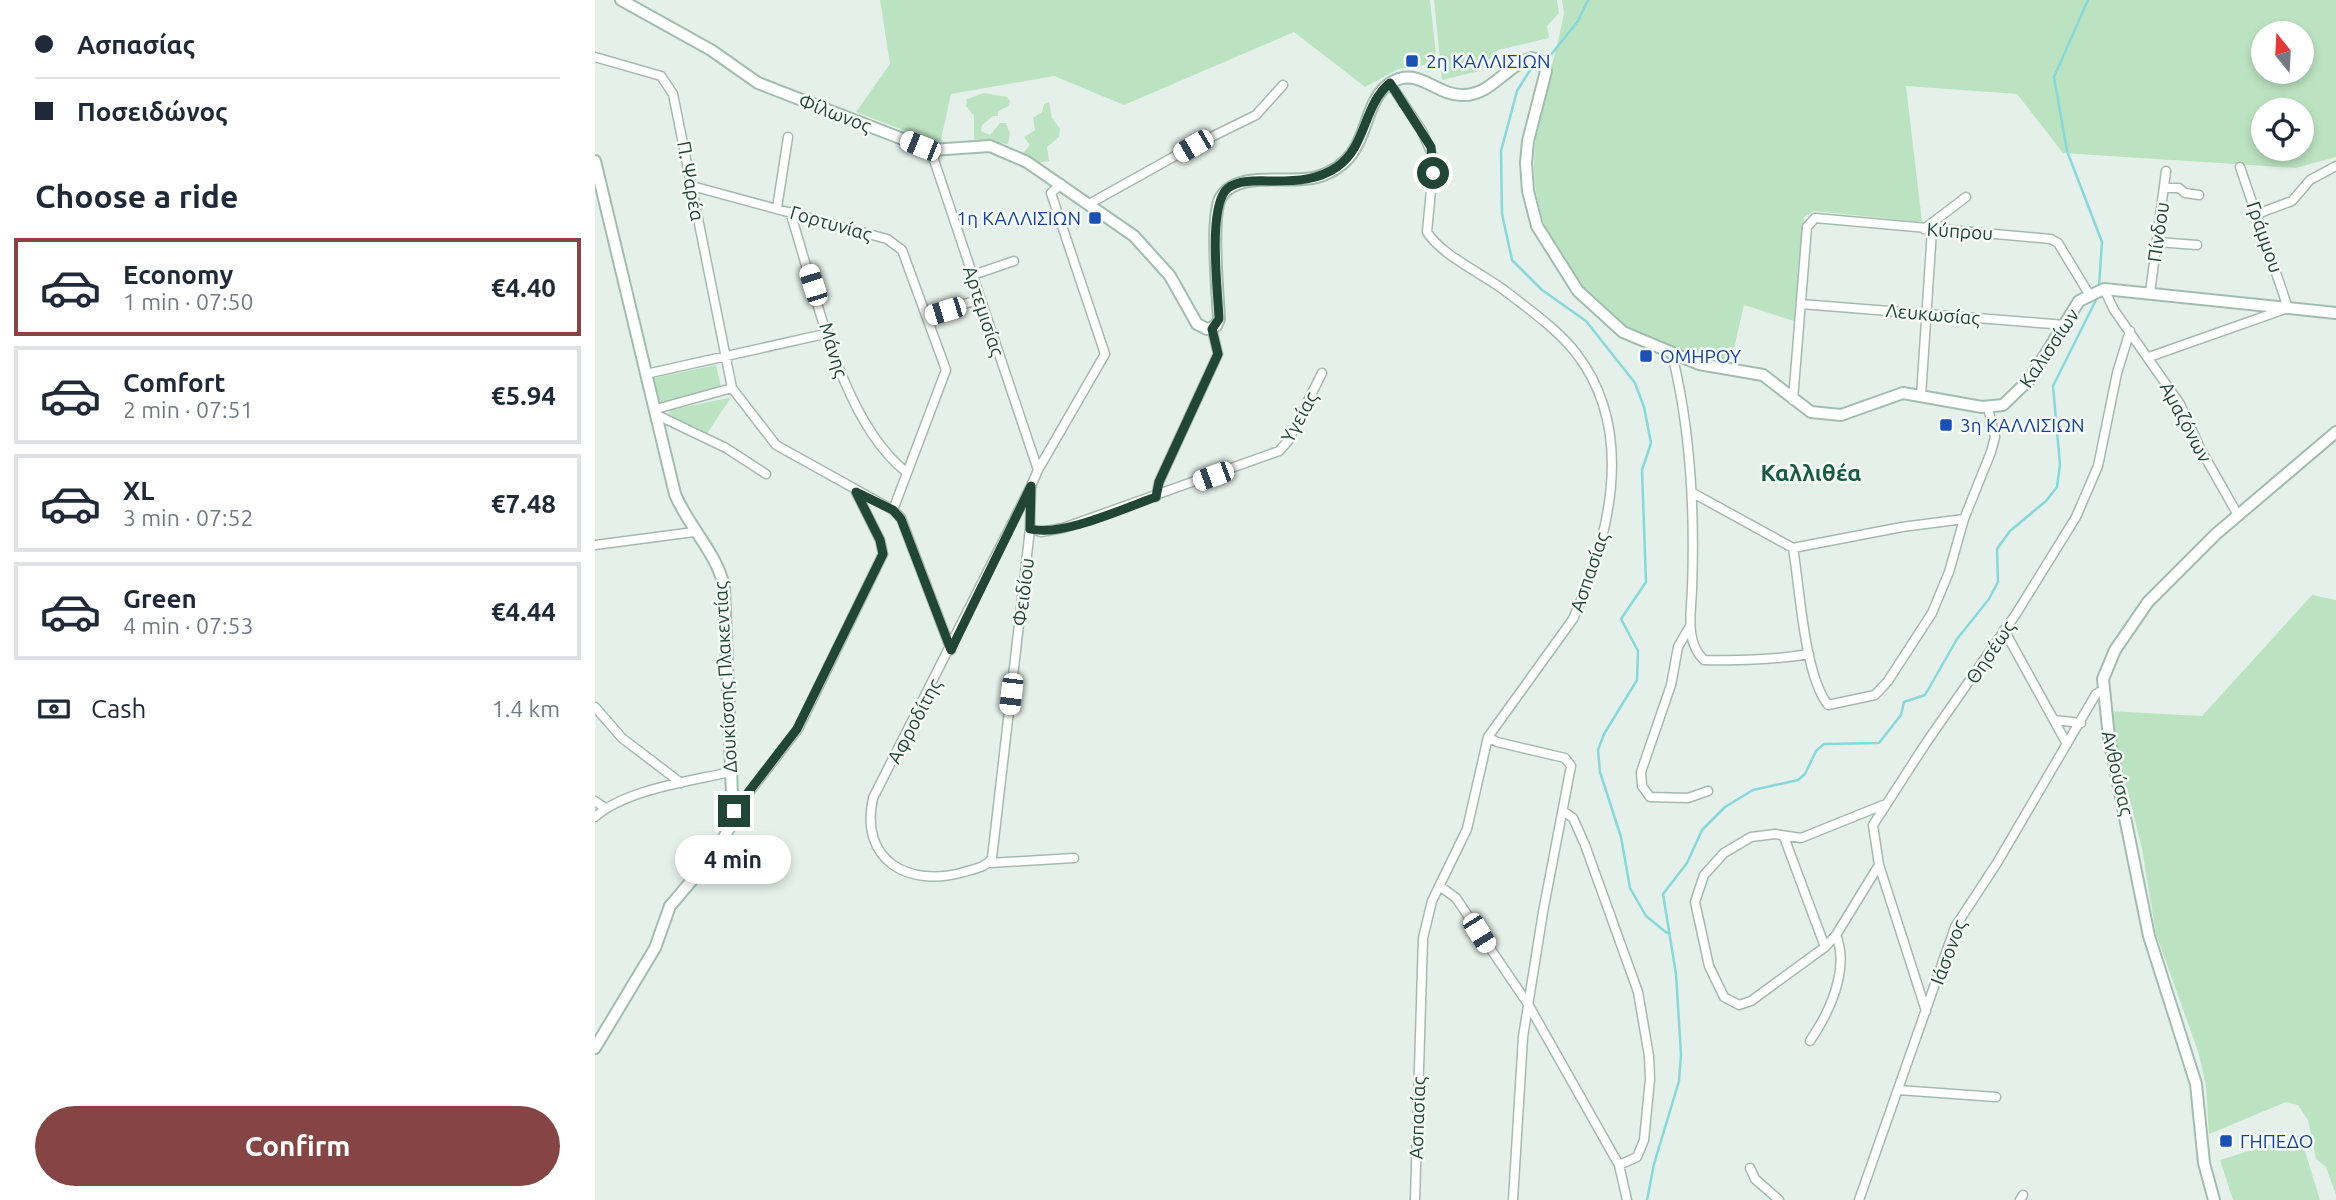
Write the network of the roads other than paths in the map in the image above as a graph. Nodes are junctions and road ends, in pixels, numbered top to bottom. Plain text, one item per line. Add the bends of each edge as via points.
1 (621, 0) edge
2 (595, 57) edge
3 (1390, 83) junction
4 (1283, 85) dead end
5 (788, 137) dead end
6 (935, 150) junction
7 (595, 161) edge
8 (2336, 166) edge
9 (2240, 167) dead end
10 (2166, 171) dead end
11 (1061, 184) junction
12 (692, 186) junction
13 (2164, 188) junction
14 (2199, 195) dead end
15 (1966, 197) dead end
16 (1090, 204) junction
17 (777, 208) junction
18 (790, 212) junction
19 (2257, 214) junction
20 (1928, 229) junction
21 (2157, 242) junction
22 (2197, 245) dead end
23 (1014, 261) dead end
24 (973, 275) junction
25 (2104, 289) junction
26 (2150, 293) junction
27 (2089, 294) junction
28 (981, 299) junction
29 (1801, 304) junction
30 (2288, 307) junction
31 (1927, 312) junction
32 (2336, 313) edge
33 (927, 316) junction
34 (2065, 325) junction
35 (1212, 329) junction
36 (2130, 331) junction
37 (829, 333) junction
38 (1672, 354) junction
39 (2149, 357) junction
40 (724, 358) junction
41 (1322, 373) dead end
42 (646, 374) junction
43 (732, 388) junction
44 (1920, 396) junction
45 (1793, 400) junction
46 (1987, 408) junction
47 (657, 412) junction
48 (2336, 432) edge
49 (1038, 470) junction
50 (907, 472) junction
51 (766, 474) dead end
52 (1031, 486) junction
53 (856, 492) junction
54 (1693, 493) junction
55 (1156, 497) junction
56 (893, 510) junction
57 (2238, 515) junction
58 (1964, 519) junction
59 (1030, 529) junction
60 (694, 532) junction
61 (595, 545) edge
62 (1793, 548) junction
63 (1690, 626) junction
64 (2004, 630) junction
65 (951, 650) junction
66 (1809, 654) junction
67 (2103, 690) junction
68 (595, 708) edge
69 (2054, 720) junction
70 (2081, 723) junction
71 (1488, 737) junction
72 (2067, 744) junction
73 (730, 772) junction
74 (681, 783) junction
75 (1708, 791) dead end
76 (595, 801) edge
77 (1884, 805) junction
78 (605, 808) junction
79 (734, 811) junction
80 (1563, 811) junction
81 (595, 817) edge
82 (1852, 819) junction
83 (1873, 833) junction
84 (1784, 837) junction
85 (1074, 858) dead end
86 (990, 863) junction
87 (1879, 865) junction
88 (1441, 887) junction
89 (1836, 935) junction
90 (1825, 947) junction
91 (1528, 1004) junction
92 (1926, 1011) junction
93 (1810, 1041) dead end
94 (595, 1048) edge
95 (1898, 1090) junction
96 (1996, 1097) dead end
97 (1619, 1166) junction
98 (1750, 1168) dead end
99 (1415, 1200) edge
100 (1513, 1200) edge
101 (1627, 1200) edge
102 (1779, 1200) edge
103 (1859, 1200) edge
104 (2214, 1200) edge

1 - 6 main road, Φίλωνος via 711,50 750,80
2 - 12 street, Π. Ψαρέα via 667,81 678,110
3 - 35 main road via 1379,95 1355,150 1326,174 1303,180 1240,183 1224,192 1216,210 1219,319
3 - 38 main road via 1409,76 1446,93 1469,95 1527,60 1543,62 1545,76 1525,163 1537,226 1569,279 1592,306 1623,332
3 - 71 street, Ασπασίας via 1422,131 1434,159 1427,232 1441,249 1486,276 1542,320 1576,354 1599,394 1610,437 1609,509 1583,597 1573,619
4 - 16 street via 1256,116
5 - 17 street
6 - 11 main road, Φίλωνος via 997,147
6 - 24 street, Αρτεμισίας via 934,160
7 - 42 main road, Δουκίσσης Πλακεντίας
8 - 19 street via 2310,180 2292,201
9 - 19 street, Γράμμου
10 - 13 street, Πίνδου
11 - 16 main road
11 - 49 street, Φειδίου via 1051,193 1105,355
12 - 17 street, Γορτυνίας
12 - 40 street, Π. Ψαρέα
13 - 14 street
13 - 21 street, Πίνδου
15 - 20 street
16 - 35 main road via 1146,247 1170,276 1197,324
17 - 18 street, Γορτυνίας
18 - 33 street, Γορτυνίας via 895,244 902,250
18 - 37 street, Μάνης
19 - 30 street, Γράμμου
20 - 27 street, Κύπρου via 2051,239
20 - 29 street, Κύπρου via 1810,220
20 - 31 street
21 - 22 street
21 - 26 street, Πίνδου
23 - 24 street
24 - 28 street, Αρτεμισίας
25 - 26 main road, Καλισσίων
25 - 27 main road, Καλισσίων
25 - 36 street
26 - 30 main road, Καλισσίων
27 - 34 main road, Καλισσίων
28 - 33 street
28 - 49 street, Αρτεμισίας
29 - 31 street, Λευκωσίας
29 - 45 street
30 - 32 main road, Καλισσίων
30 - 39 street
31 - 34 street, Λευκωσίας
31 - 44 street
33 - 50 street, Γορτυνίας via 946,378
34 - 46 main road, Καλισσίων via 2022,389 2006,403
35 - 55 street via 1218,354
36 - 39 street, Αμαζόνων
36 - 64 street, Θησέως via 2089,491
37 - 40 street
37 - 50 street, Μάνης via 851,400 883,451
38 - 45 main road via 1763,375
38 - 54 street via 1684,406
39 - 57 street, Αμαζόνων via 2180,404 2200,450
40 - 42 street
40 - 43 street, Π. Ψαρέα
41 - 55 street, Υγείας via 1284,446
42 - 47 main road, Δουκίσσης Πλακεντίας
43 - 47 street
43 - 53 street via 776,445
44 - 45 main road via 1891,395 1832,416 1811,412
44 - 46 main road
46 - 58 street via 1994,438
47 - 51 street
47 - 60 main road, Δουκίσσης Πλακεντίας via 675,494
48 - 57 main road, Ανθούσας
49 - 52 street, Φειδίου
50 - 56 street, Γορτυνίας
52 - 59 street, Φειδίου
52 - 65 street, Αφροδίτης
53 - 56 street
53 - 79 street via 883,554 797,729
54 - 62 street
54 - 63 street
55 - 59 street, Υγείας via 1063,528
56 - 65 street via 907,530
57 - 67 main road, Ανθούσας via 2137,615 2110,659
58 - 62 street
58 - 66 street via 1932,613 1875,695 1828,705 1820,695
59 - 86 street, Φειδίου
60 - 61 street
60 - 73 main road, Δουκίσσης Πλακεντίας via 724,586
62 - 66 street
63 - 66 street via 1694,650 1704,660 1769,660
63 - 75 street via 1678,647 1671,685 1641,772 1642,786 1650,797 1668,800
64 - 69 street
64 - 77 street, Θησέως
65 - 86 street, Αφροδίτης via 873,798 871,825 885,857 907,874 949,877
67 - 70 street, Ιάσονος via 2096,694
67 - 104 main road, Ανθούσας via 2153,952 2196,1084 2204,1163
68 - 74 street via 622,738
69 - 70 street
69 - 72 street
70 - 72 street, Ιάσονος
71 - 80 street via 1569,761
71 - 88 street, Ασπασίας via 1468,829
72 - 92 street, Ιάσονος via 1955,928
73 - 74 street
73 - 79 main road, Δουκίσσης Πλακεντίας
74 - 78 street
76 - 78 street
77 - 82 street
77 - 83 street, Θησέως
78 - 81 street
79 - 94 main road, Δουκίσσης Πλακεντίας via 729,832 666,912 655,948
80 - 91 street
80 - 97 street via 1573,818 1585,845 1638,992 1645,1028 1650,1079 1644,1140 1637,1157
82 - 83 street
82 - 84 street via 1801,838
83 - 87 street
84 - 90 street
84 - 90 street via 1751,837 1724,853 1699,883 1695,902 1714,978 1728,1002 1743,1005
85 - 86 street
87 - 89 street
87 - 92 street
88 - 91 street via 1456,898
88 - 99 street, Ασπασίας via 1432,901 1423,938
89 - 90 street
89 - 93 street via 1840,957 1835,993
91 - 97 street
91 - 100 street
92 - 95 street, Ιάσονος
95 - 96 street
95 - 103 street, Ιάσονος
97 - 101 street
98 - 102 street via 1755,1179

